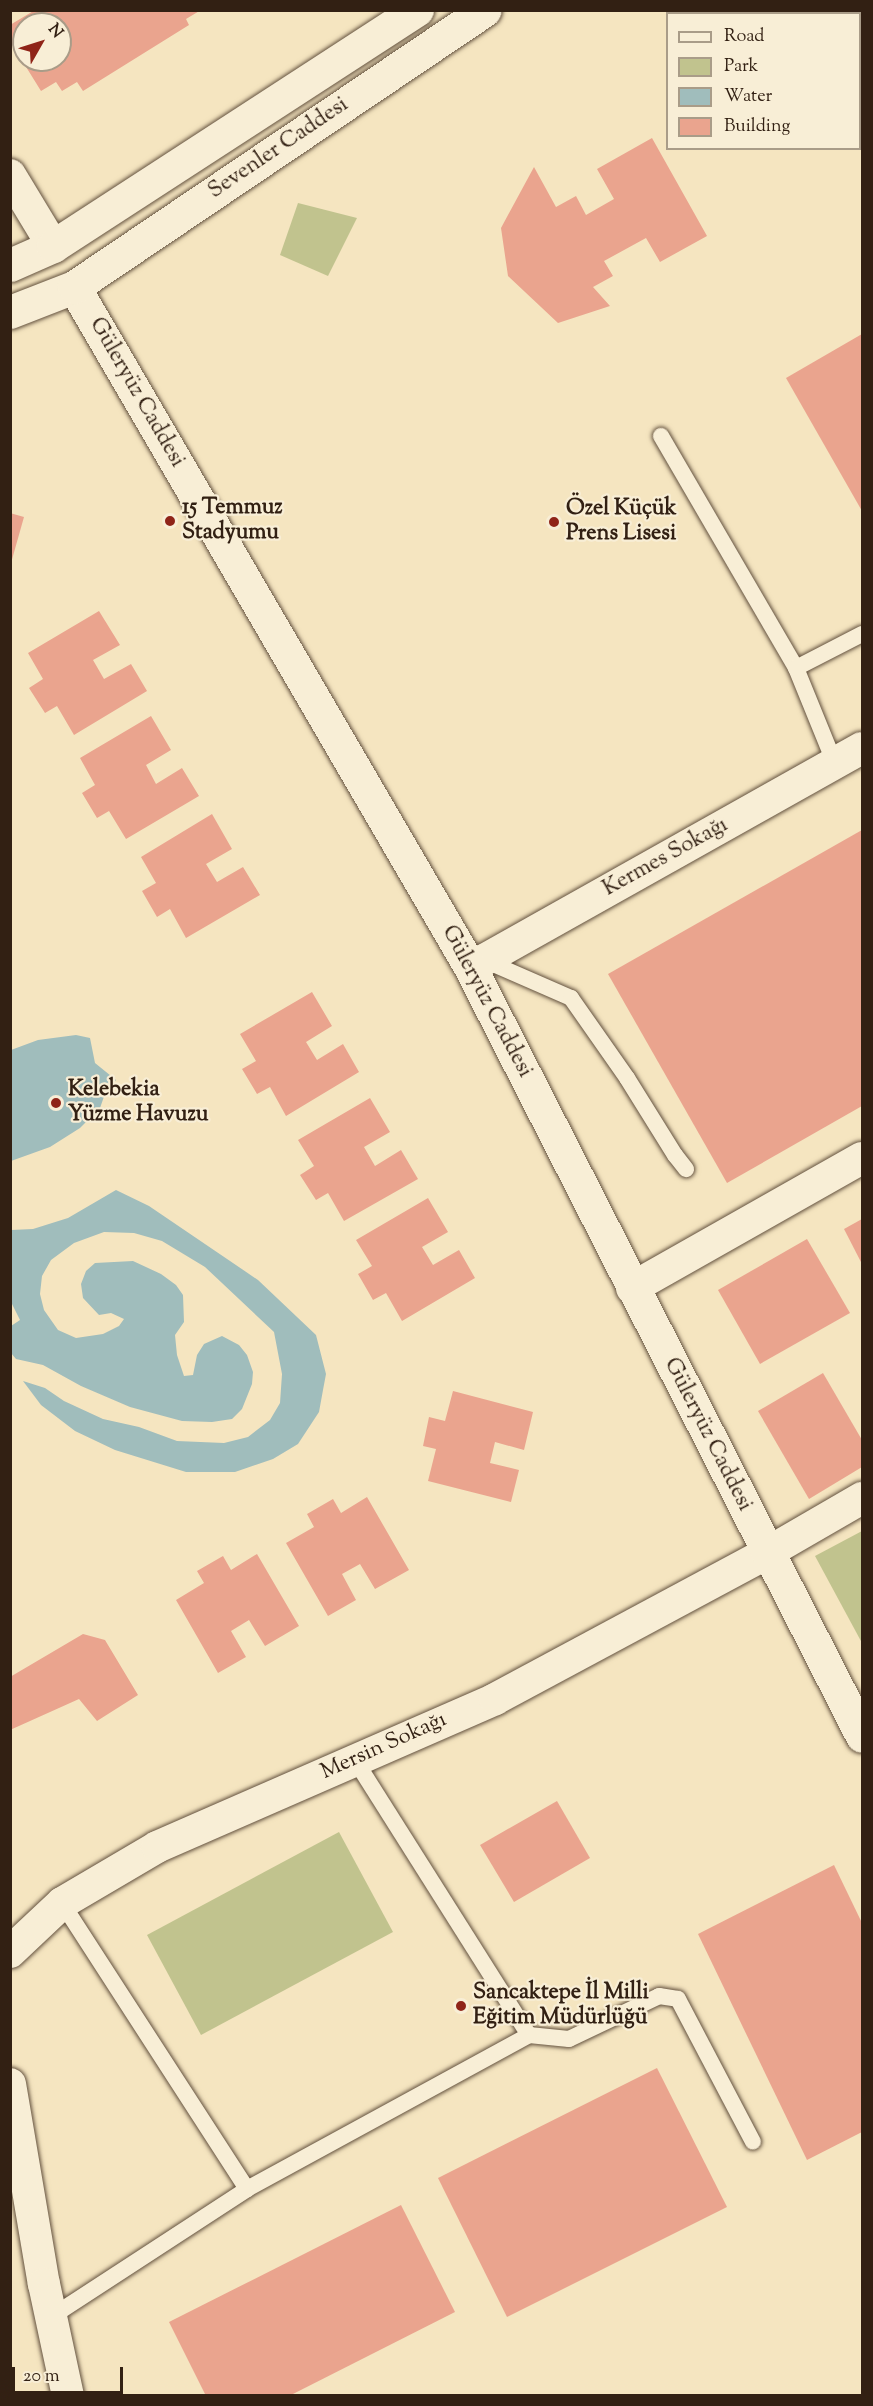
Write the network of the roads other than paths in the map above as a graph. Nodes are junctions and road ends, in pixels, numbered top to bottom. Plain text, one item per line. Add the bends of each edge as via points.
1 (417, 10) edge
2 (484, 10) edge
3 (10, 175) edge
4 (53, 246) junction
5 (10, 265) edge
6 (74, 287) junction
7 (10, 312) edge
8 (661, 436) dead end
9 (862, 634) edge
10 (796, 668) junction
11 (862, 748) edge
12 (835, 764) junction
13 (477, 962) junction
14 (862, 1158) edge
15 (686, 1169) dead end
16 (632, 1288) junction
17 (862, 1498) edge
18 (767, 1553) junction
19 (862, 1736) edge
20 (355, 1760) junction
21 (62, 1903) junction
22 (10, 1952) edge
23 (528, 2035) junction
24 (10, 2084) edge
25 (753, 2142) dead end
26 (248, 2189) junction
27 (51, 2317) junction
28 (68, 2396) edge

1 - 4 street, Sevenler Caddesi
2 - 6 street, Sevenler Caddesi
3 - 4 street
4 - 5 street, Sevenler Caddesi
4 - 6 street
6 - 7 street, Sevenler Caddesi
6 - 13 street, Güleryüz Caddesi
8 - 10 lane
9 - 10 lane
10 - 12 lane
11 - 12 street, Kermes Sokağı
12 - 13 street, Kermes Sokağı
13 - 15 lane via 571,998
13 - 16 street, Güleryüz Caddesi
14 - 16 street
16 - 18 street, Güleryüz Caddesi
17 - 18 street, Mersin Sokağı
18 - 19 street, Güleryüz Caddesi
18 - 20 street, Mersin Sokağı via 495,1699
20 - 21 street, Mersin Sokağı via 157,1847
20 - 23 lane
21 - 22 street, Mersin Sokağı
21 - 26 lane
23 - 25 lane via 569,2039 659,1996 678,1999
23 - 26 lane
24 - 27 street
26 - 27 lane
27 - 28 street

